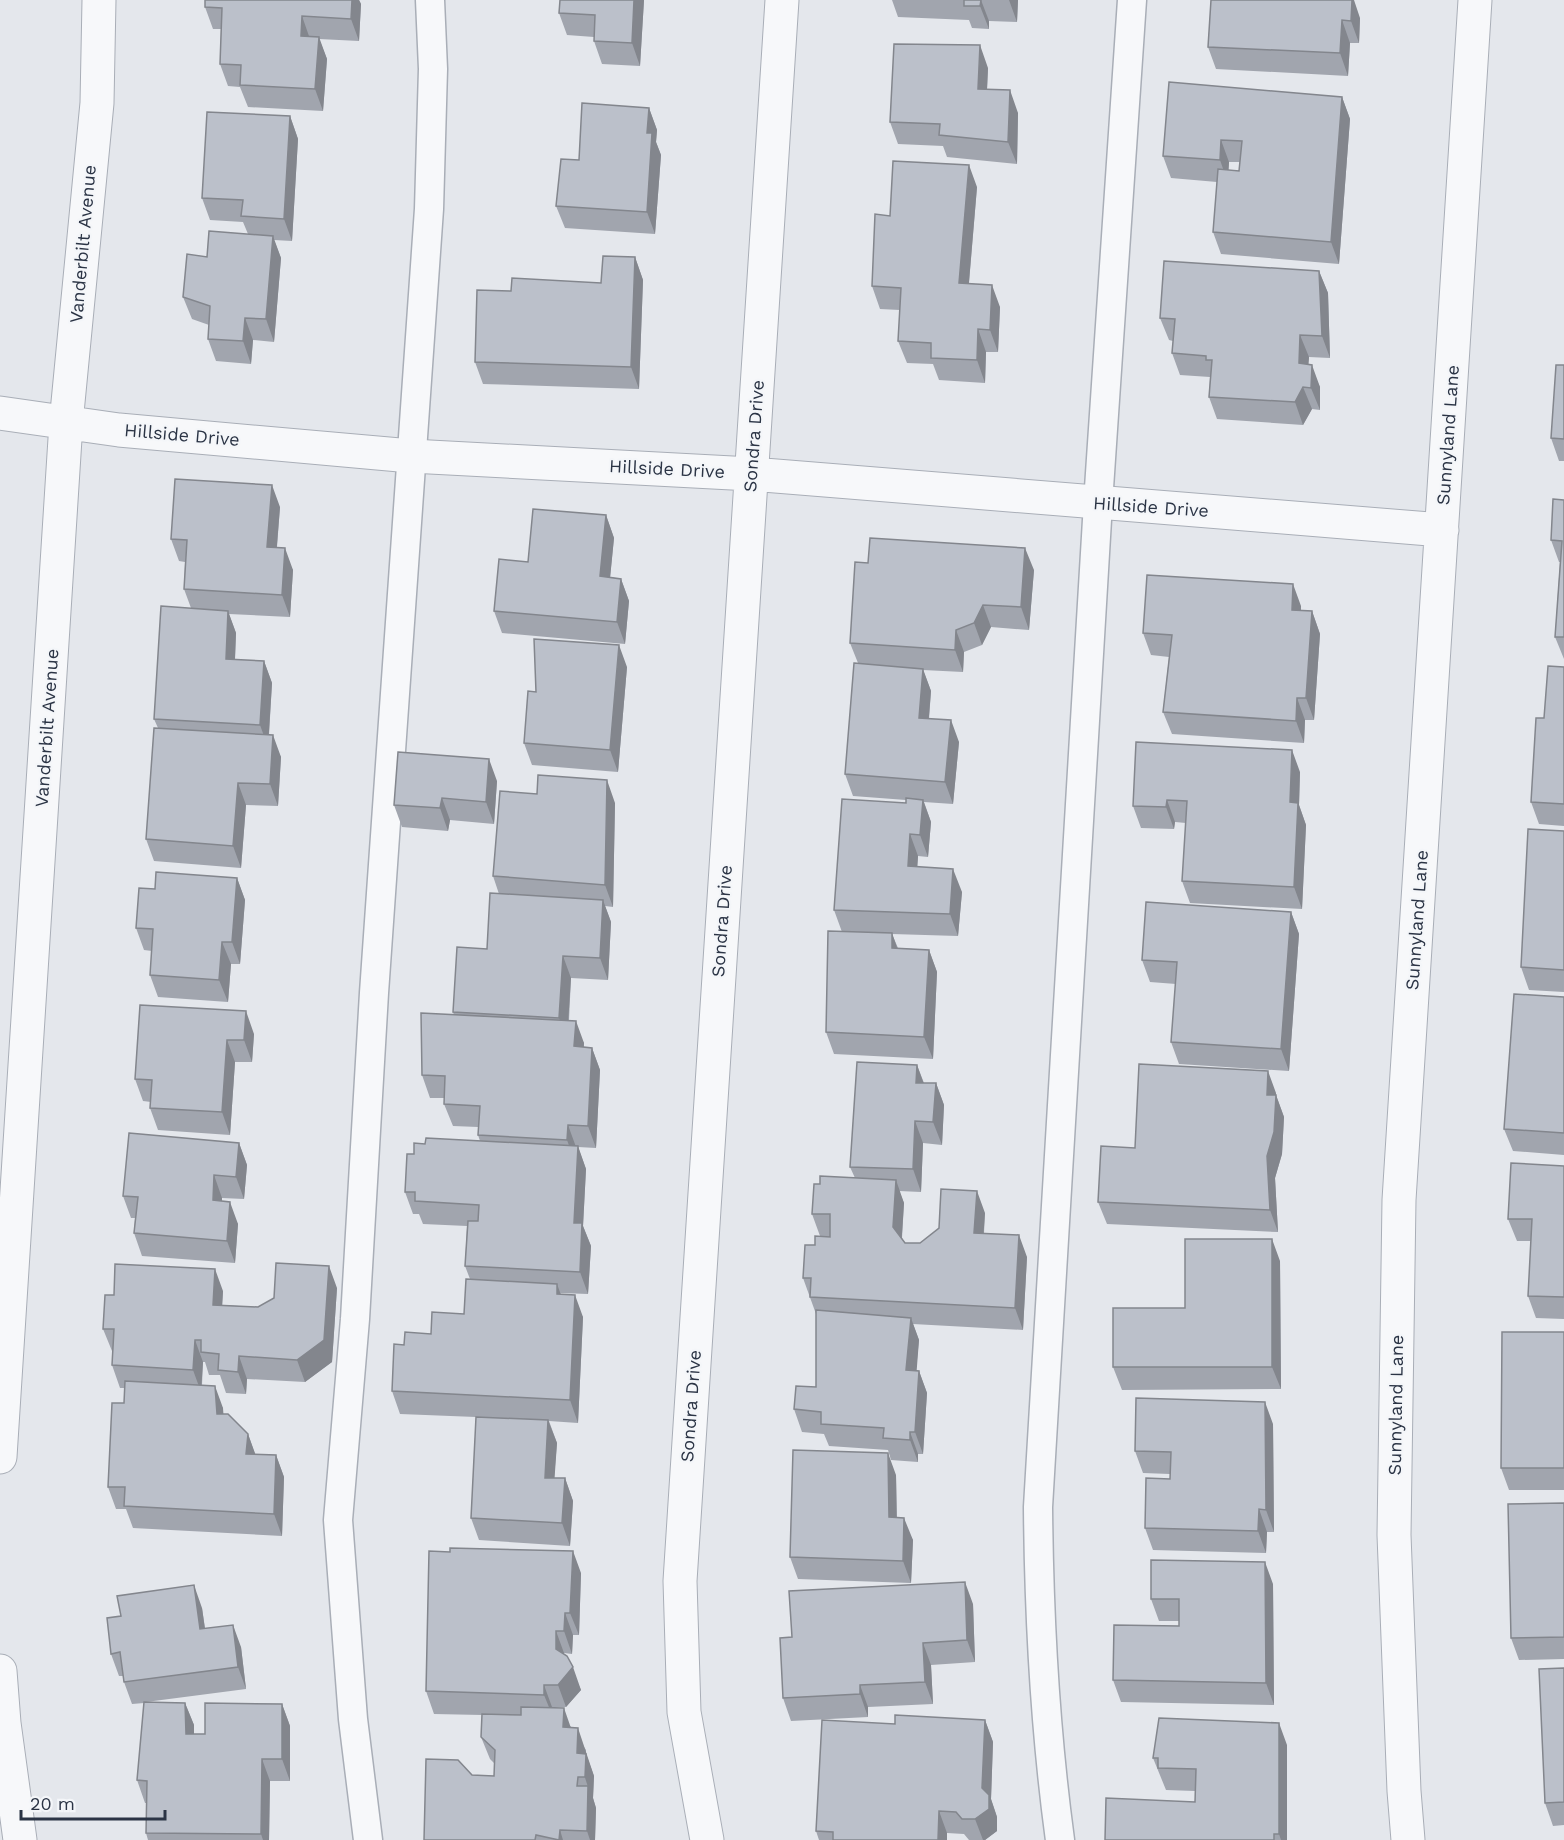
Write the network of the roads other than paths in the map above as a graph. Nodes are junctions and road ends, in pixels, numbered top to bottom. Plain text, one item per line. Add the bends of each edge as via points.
1 (99, 0) edge
2 (430, 0) edge
3 (782, 0) edge
4 (1132, 0) edge
5 (1475, 0) edge
6 (0, 413) edge
7 (66, 423) junction
8 (411, 456) junction
9 (751, 474) junction
10 (1098, 503) junction
11 (1442, 530) junction
12 (0, 1457) edge
13 (0, 1671) edge
14 (20, 1840) edge
15 (368, 1840) edge
16 (707, 1840) edge
17 (1060, 1840) edge
18 (1408, 1840) edge

1 - 7 street, Vanderbilt Avenue via 97,103
2 - 8 lane via 433,69 429,209
3 - 9 street, Sondra Drive
4 - 10 lane
5 - 11 street, Sunnyland Lane
6 - 7 street, Hillside Drive
7 - 8 street, Hillside Drive
7 - 12 street, Vanderbilt Avenue
8 - 9 street, Hillside Drive
8 - 15 lane via 355,1319 338,1520 353,1719
9 - 10 street, Hillside Drive
9 - 16 street, Sondra Drive via 680,1581 684,1712
10 - 11 street, Hillside Drive
10 - 17 lane via 1038,1507 1050,1769
11 - 18 street, Sunnyland Lane via 1399,1200 1394,1535
13 - 14 street

